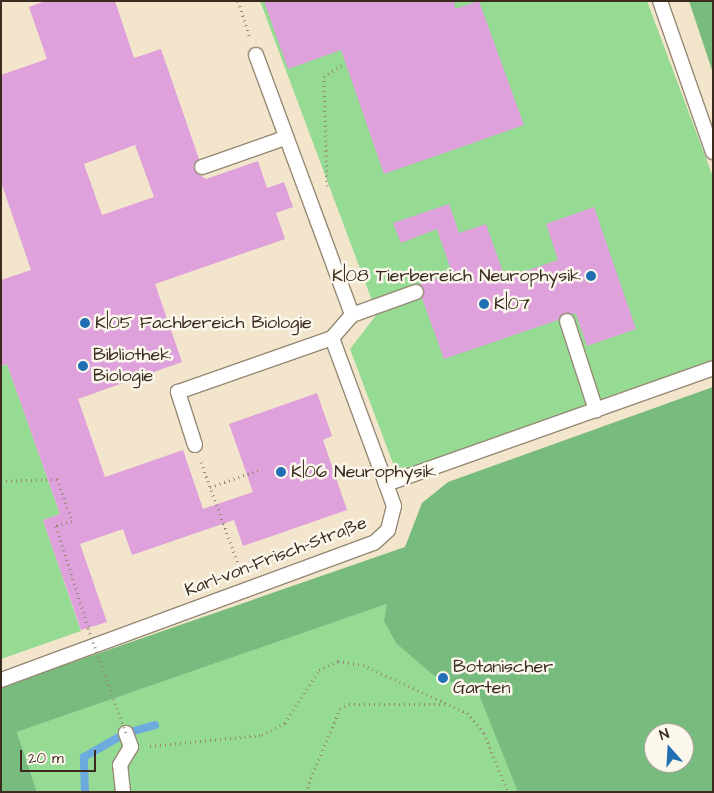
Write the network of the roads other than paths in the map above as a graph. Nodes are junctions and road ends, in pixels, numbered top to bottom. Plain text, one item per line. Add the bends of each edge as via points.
1 (660, 1) edge
2 (256, 54) road end
3 (285, 138) junction
4 (713, 152) edge
5 (202, 167) dead end
6 (416, 292) dead end
7 (352, 315) junction
8 (567, 321) dead end
9 (332, 338) junction
10 (713, 368) edge
11 (596, 410) junction
12 (195, 445) road end
13 (386, 484) junction
14 (1, 680) edge
15 (126, 733) road end
16 (123, 792) edge

1 - 4 lane
2 - 3 lane
3 - 5 lane
3 - 7 lane
6 - 7 lane
7 - 9 lane
8 - 11 lane
9 - 12 lane via 178,392
9 - 13 lane, Karl-von-Frisch-Straße
10 - 11 lane
11 - 13 lane
13 - 14 lane, Karl-von-Frisch-Straße via 394,506 388,530 374,543
15 - 16 lane via 131,747 120,764

